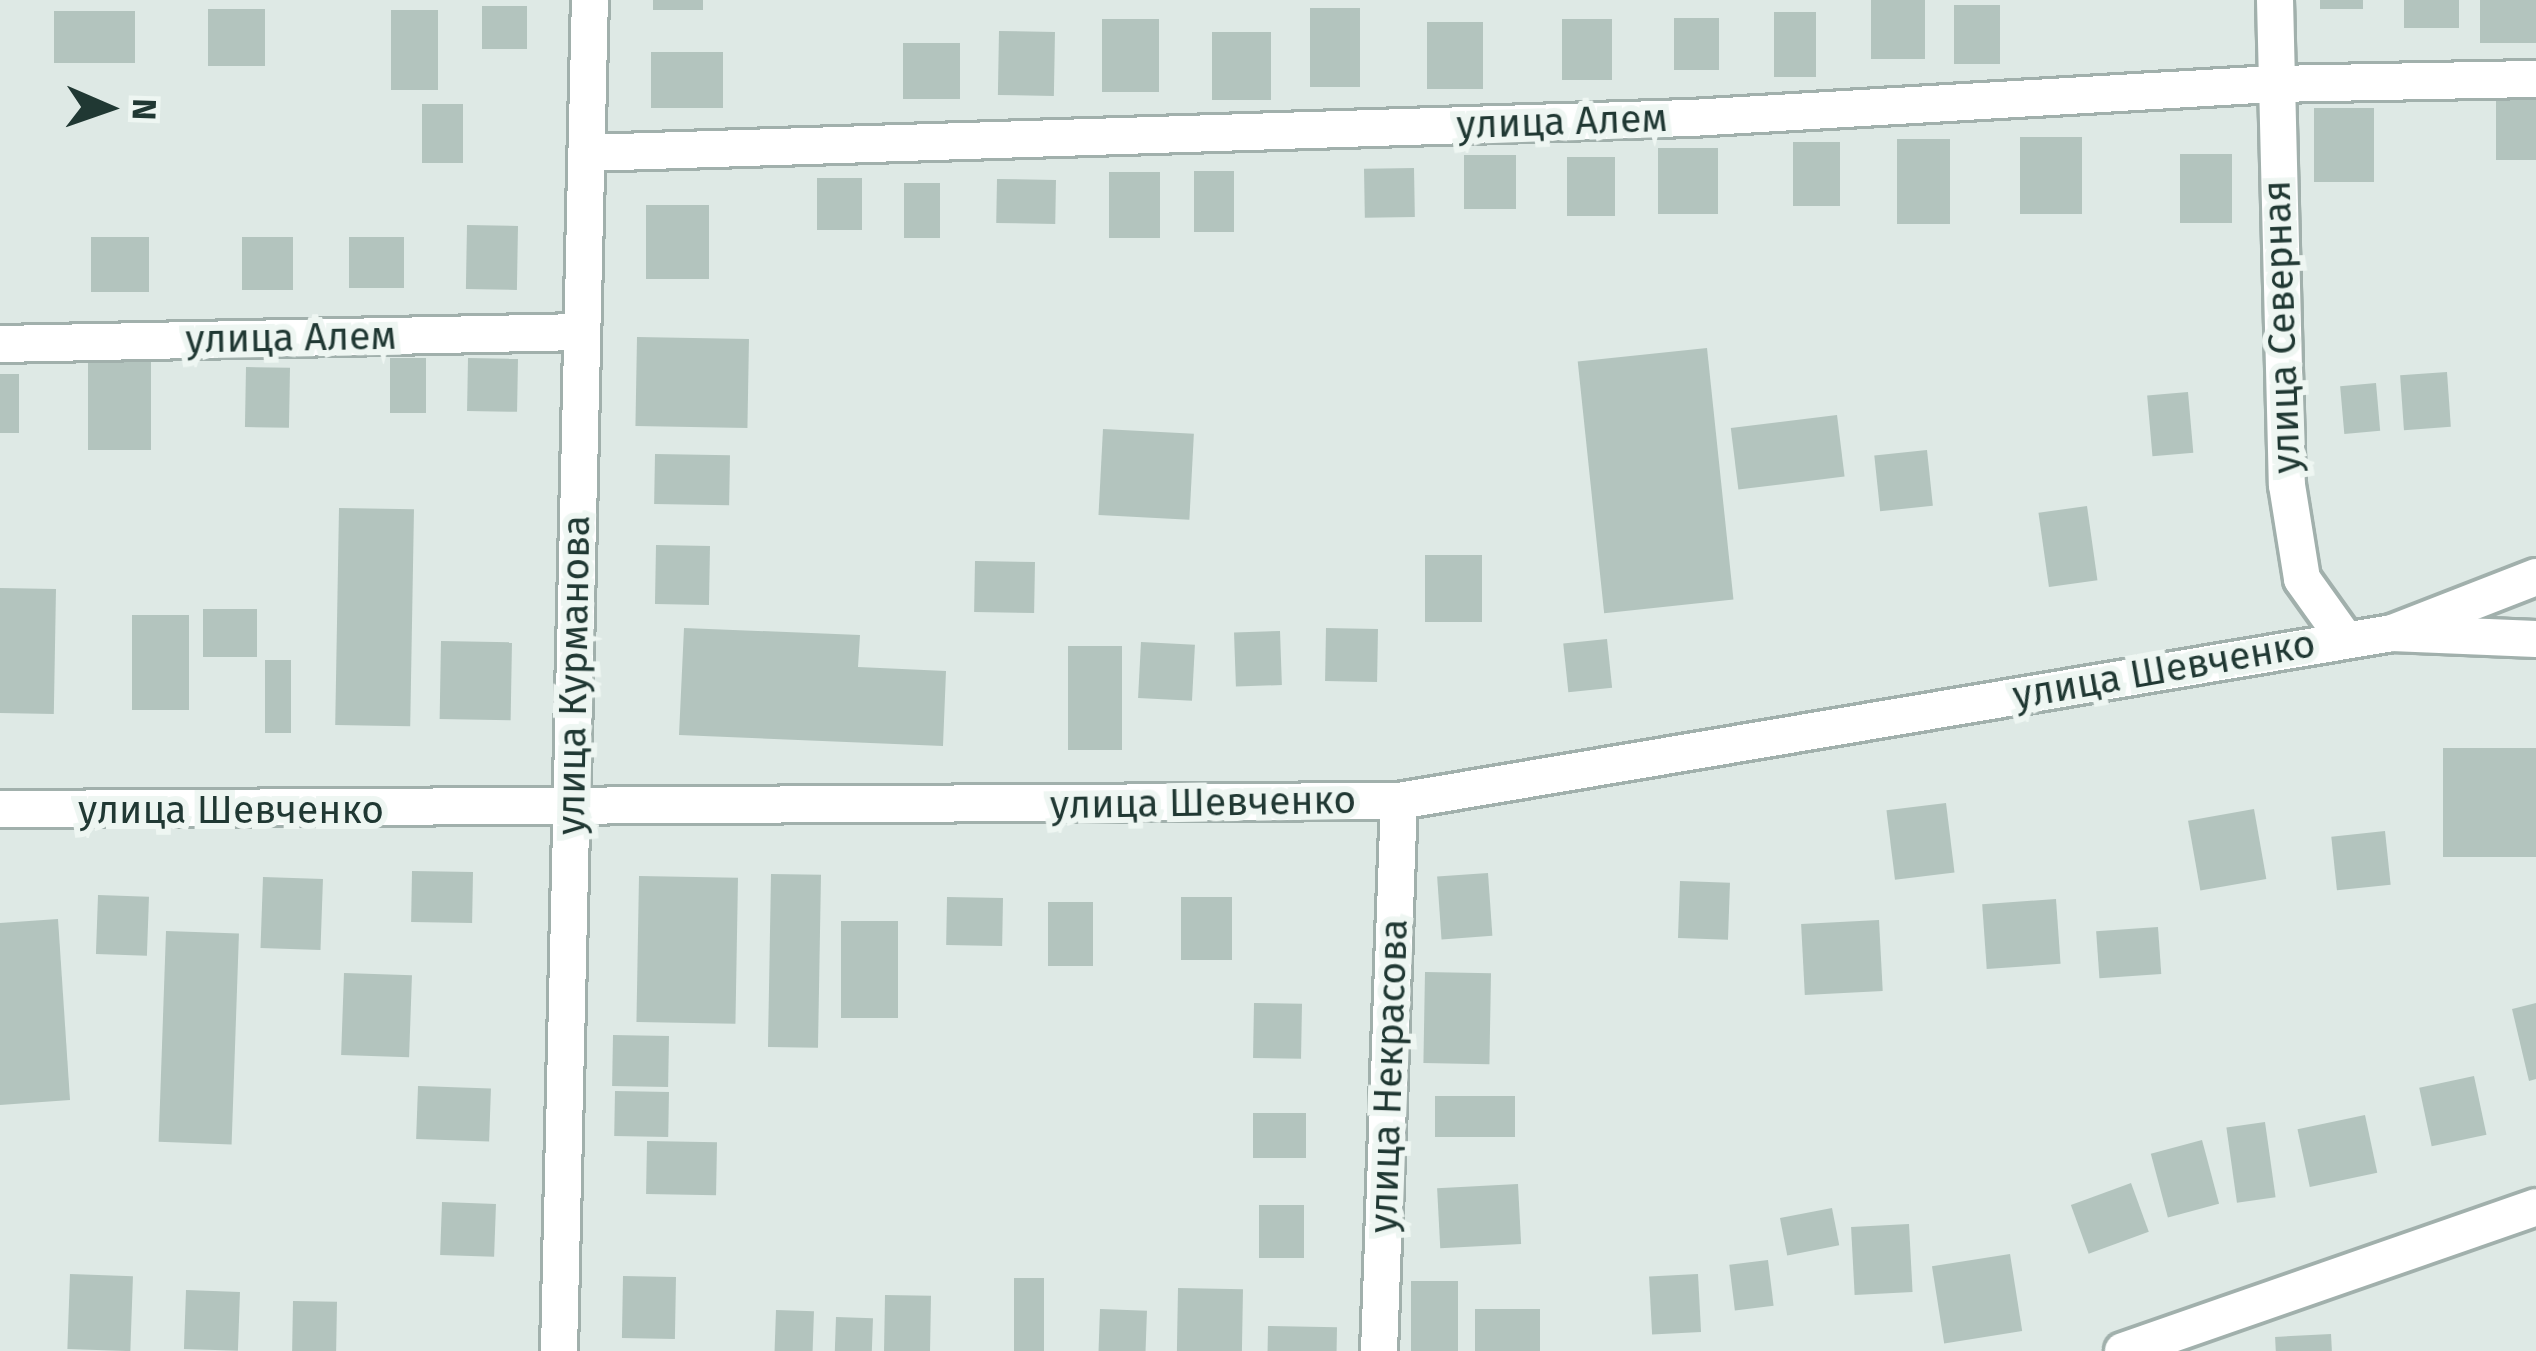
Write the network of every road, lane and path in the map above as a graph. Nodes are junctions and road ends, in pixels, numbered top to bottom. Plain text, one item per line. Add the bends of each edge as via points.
1 (590, 0) edge
2 (2275, 0) edge
3 (2536, 80) edge
4 (2273, 84) junction
5 (586, 154) junction
6 (582, 332) junction
7 (0, 344) edge
8 (2536, 577) edge
9 (2392, 633) junction
10 (2345, 639) junction
11 (2536, 639) edge
12 (1399, 801) junction
13 (0, 809) edge
14 (570, 811) junction
15 (2536, 1208) edge
16 (2232, 1333) edge
17 (559, 1351) edge
18 (1379, 1351) edge
19 (2123, 1351) edge

1 - 5 street, улица Курманова
2 - 4 street, улица Северная
3 - 4 street, улица Алем
4 - 5 street, улица Алем via 1690,118
4 - 10 street, улица Северная via 2287,485 2302,579
5 - 6 street, улица Курманова
6 - 7 street, улица Алем
6 - 14 street, улица Курманова
8 - 9 street
9 - 10 street, улица Шевченко
9 - 11 street
10 - 12 street, улица Шевченко
12 - 14 street, улица Шевченко
12 - 18 street, улица Некрасова
13 - 14 street, улица Шевченко
14 - 17 street, улица Курманова
15 - 16 street
16 - 19 street

